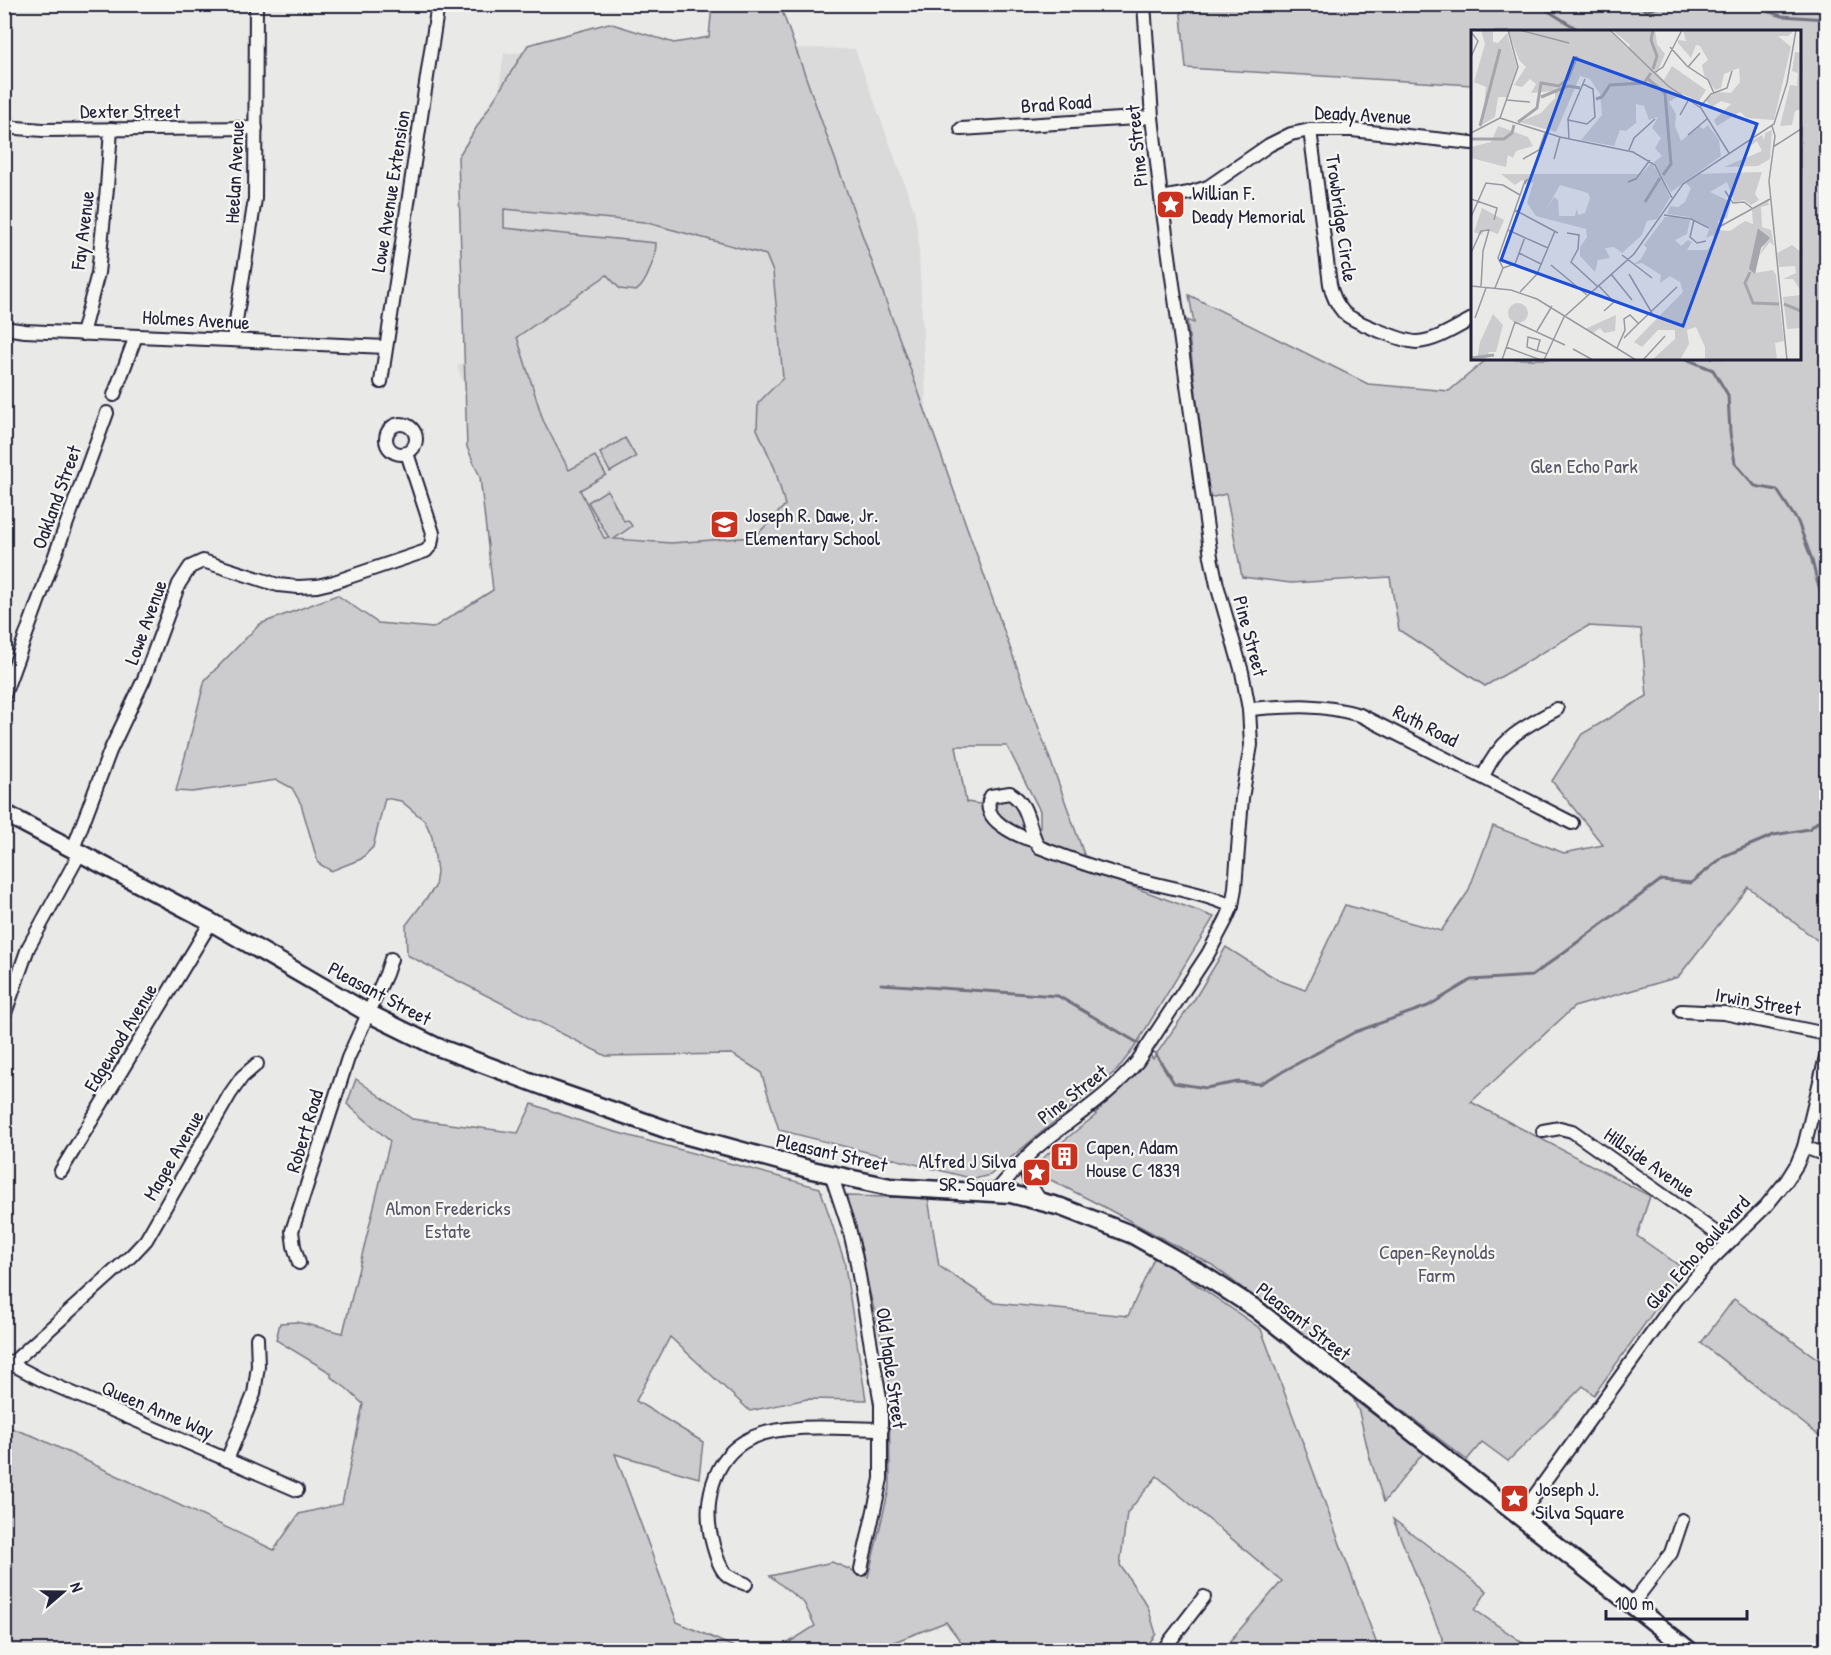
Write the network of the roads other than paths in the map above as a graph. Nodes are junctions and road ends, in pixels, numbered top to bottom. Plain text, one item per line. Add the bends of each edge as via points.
1 (255, 4) edge
2 (438, 4) edge
3 (1144, 4) edge
4 (1152, 117) junction
5 (4, 127) edge
6 (256, 128) junction
7 (111, 129) junction
8 (961, 129) dead end
9 (1310, 130) junction
10 (1471, 143) edge
11 (1161, 198) junction
12 (1471, 320) edge
13 (4, 328) edge
14 (82, 333) junction
15 (135, 336) junction
16 (233, 340) junction
17 (386, 347) junction
18 (381, 382) dead end
19 (114, 395) dead end
20 (107, 413) dead end
21 (407, 453) dead end
22 (4, 695) edge
23 (1249, 709) junction
24 (1557, 709) dead end
25 (1483, 777) junction
26 (4, 813) edge
27 (1572, 823) dead end
28 (1035, 841) dead end
29 (76, 851) junction
30 (1232, 906) junction
31 (211, 922) junction
32 (391, 959) dead end
33 (1681, 1011) dead end
34 (368, 1013) junction
35 (4, 1016) edge
36 (1827, 1034) edge
37 (1827, 1057) edge
38 (257, 1065) dead end
39 (1543, 1131) dead end
40 (1804, 1147) junction
41 (1827, 1155) edge
42 (1027, 1157) junction
43 (62, 1171) dead end
44 (831, 1174) junction
45 (995, 1192) junction
46 (1041, 1201) junction
47 (1729, 1242) junction
48 (299, 1263) dead end
49 (257, 1338) dead end
50 (8, 1362) edge
51 (882, 1429) junction
52 (227, 1460) junction
53 (297, 1490) dead end
54 (1520, 1516) junction
55 (1682, 1520) dead end
56 (861, 1569) dead end
57 (746, 1584) dead end
58 (1204, 1597) dead end
59 (1632, 1604) junction
60 (1163, 1650) edge
61 (1689, 1650) edge

1 - 6 street, Heelan Avenue
2 - 17 street, Lowe Avenue Extension
3 - 4 street, Pine Street
4 - 8 street, Brad Road
4 - 11 street, Pine Street
5 - 7 street, Dexter Street
6 - 7 street, Dexter Street
6 - 16 street, Heelan Avenue via 255,200
7 - 14 street, Fay Avenue via 98,273
9 - 10 street, Deady Avenue via 1352,129
9 - 11 street, Deady Avenue via 1269,145 1208,187
9 - 12 street, Trowbridge Circle via 1330,284 1341,309 1356,321 1413,342 1432,339
11 - 23 street, Pine Street via 1211,557
13 - 14 street, Holmes Avenue
14 - 15 street, Holmes Avenue
15 - 16 street, Holmes Avenue
15 - 19 street
16 - 17 street, Holmes Avenue
17 - 18 street, Lowe Avenue Extension
20 - 22 street, Oakland Street
21 - 29 street, Lowe Avenue via 433,533 426,551 309,587 278,585 207,562 194,564 186,571 144,679 110,752
23 - 25 street, Ruth Road via 1300,705 1349,711
23 - 30 street, Pine Street via 1251,745
24 - 25 street via 1507,741 1490,761
25 - 27 street, Ruth Road
26 - 29 main road, Pleasant Street
28 - 30 street via 1039,847 1083,864 1215,898
29 - 31 main road, Pleasant Street
29 - 35 street via 28,948
30 - 42 street, Pine Street via 1208,954 1131,1070
31 - 34 main road, Pleasant Street
31 - 43 street, Edgewood Avenue
32 - 34 street, Robert Road
33 - 36 street, Irwin Street via 1724,1013
34 - 44 main road, Pleasant Street via 435,1046 654,1125
34 - 48 street, Robert Road via 348,1058 292,1231
37 - 40 street, Glen Echo Boulevard
38 - 50 street, Magee Avenue via 230,1094 146,1240
39 - 47 street, Hillside Avenue via 1572,1131
40 - 41 street
40 - 47 street, Glen Echo Boulevard via 1777,1194
42 - 45 street, Pine Street
42 - 46 street via 1029,1182
44 - 45 main road, Pleasant Street via 890,1186
44 - 51 street, Old Maple Street via 856,1258 878,1381
45 - 46 main road, Pleasant Street
46 - 54 main road, Pleasant Street via 1133,1235 1226,1288
47 - 54 street, Glen Echo Boulevard via 1667,1311
49 - 52 street via 254,1394
50 - 52 street, Queen Anne Way
51 - 56 street, Old Maple Street via 881,1479
51 - 57 street via 787,1428 754,1436 731,1452 714,1479 709,1524 721,1569
52 - 53 street, Queen Anne Way
54 - 59 main road, Pleasant Street
55 - 59 street via 1671,1553
58 - 60 street
59 - 61 main road, Pleasant Street

